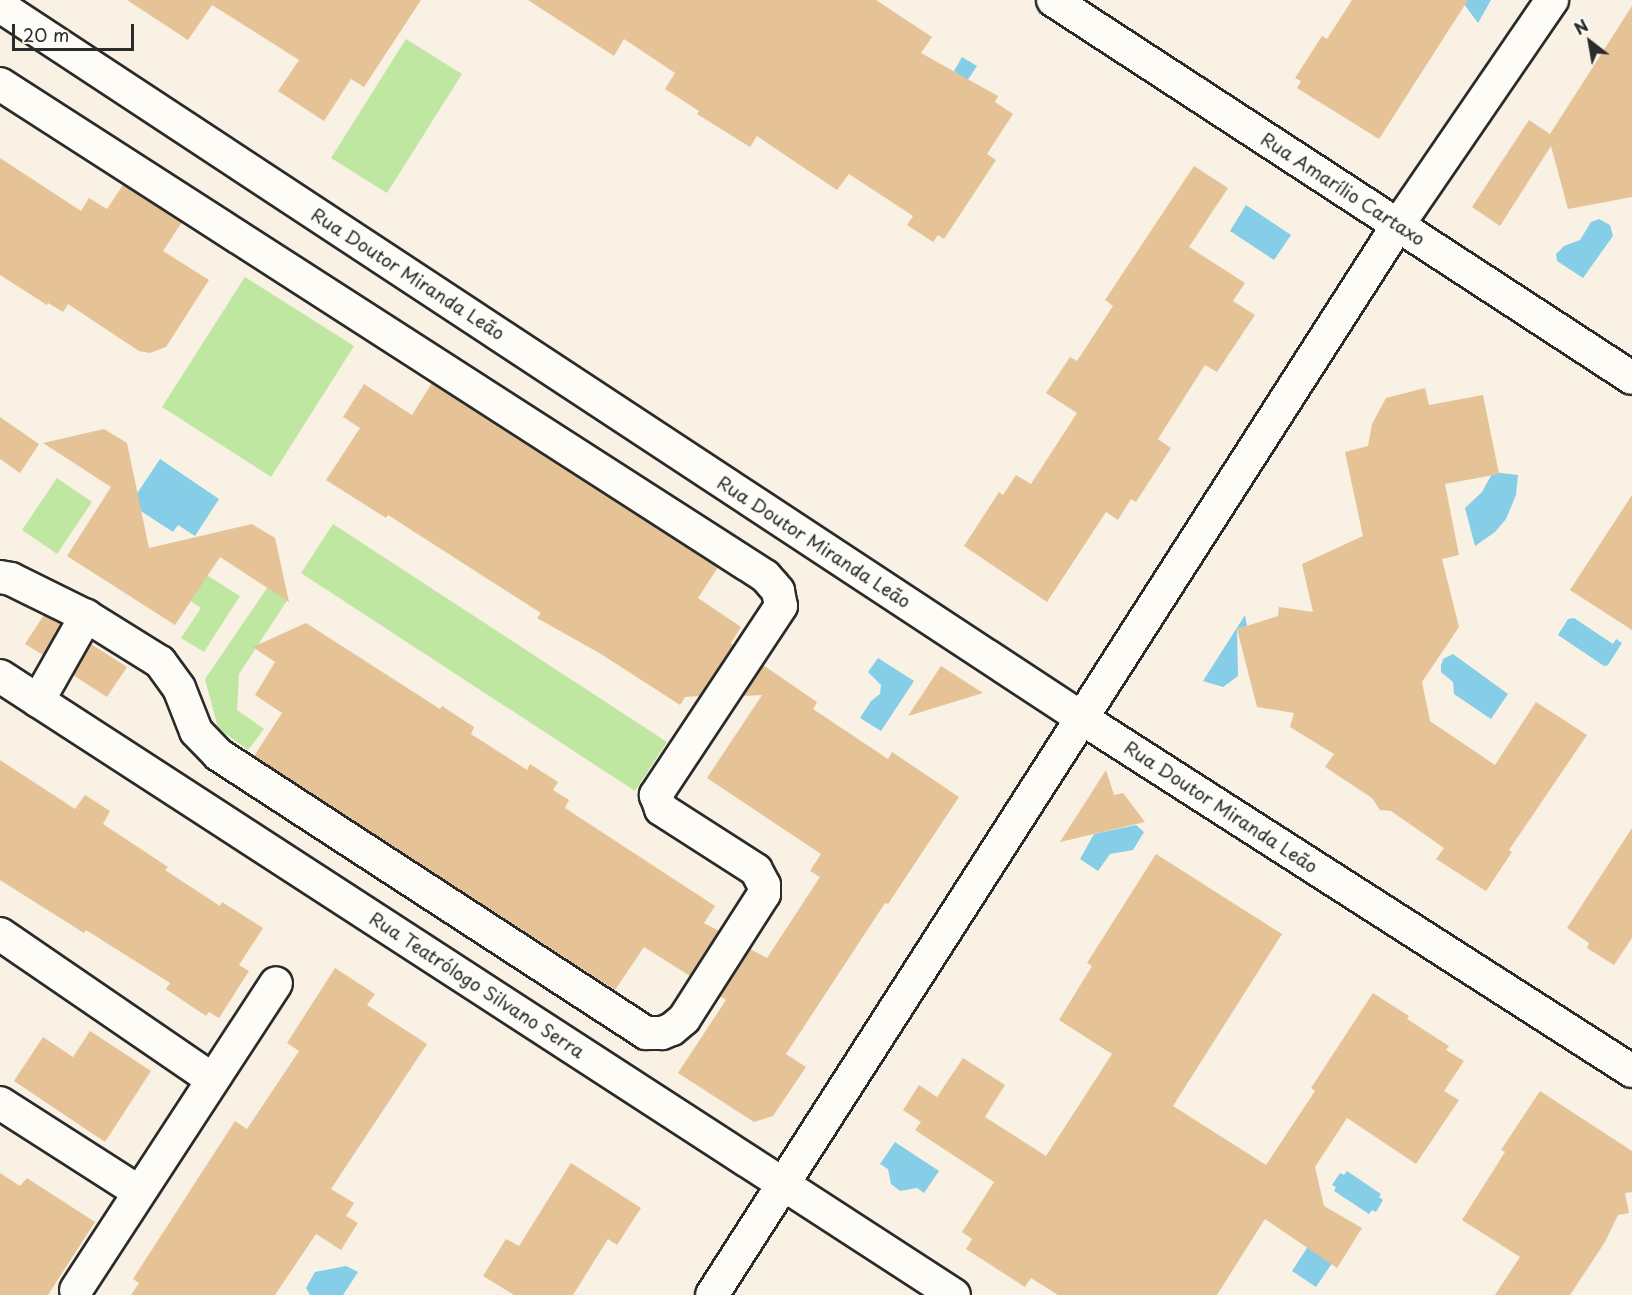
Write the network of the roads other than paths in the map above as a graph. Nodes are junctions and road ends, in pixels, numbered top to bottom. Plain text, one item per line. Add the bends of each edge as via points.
1 (1053, 0) edge
2 (1552, 0) edge
3 (0, 6) edge
4 (0, 84) edge
5 (1398, 225) junction
6 (1632, 378) edge
7 (0, 577) edge
8 (86, 616) junction
9 (13, 692) edge
10 (1083, 719) junction
11 (0, 934) edge
12 (276, 983) dead end
13 (1632, 1071) edge
14 (212, 1079) junction
15 (0, 1103) edge
16 (783, 1183) junction
17 (139, 1192) junction
18 (76, 1290) dead end
19 (712, 1295) edge
20 (954, 1295) edge

1 - 5 street, Rua Amarílio Cartaxo
2 - 5 street
3 - 10 street, Rua Doutor Miranda Leão
4 - 8 street via 765,576 778,591 781,606 656,795 661,809 756,870 764,894 684,1019 662,1033 646,1033 219,755 196,731 179,688 160,662
5 - 6 street, Rua Amarílio Cartaxo
5 - 10 street
7 - 8 street
8 - 9 street
9 - 16 street, Rua Teatrólogo Silvano Serra
10 - 13 street, Rua Doutor Miranda Leão
10 - 16 street
11 - 14 street
12 - 14 street
14 - 17 street
15 - 17 street
16 - 19 street
16 - 20 street, Rua Teatrólogo Silvano Serra
17 - 18 street

